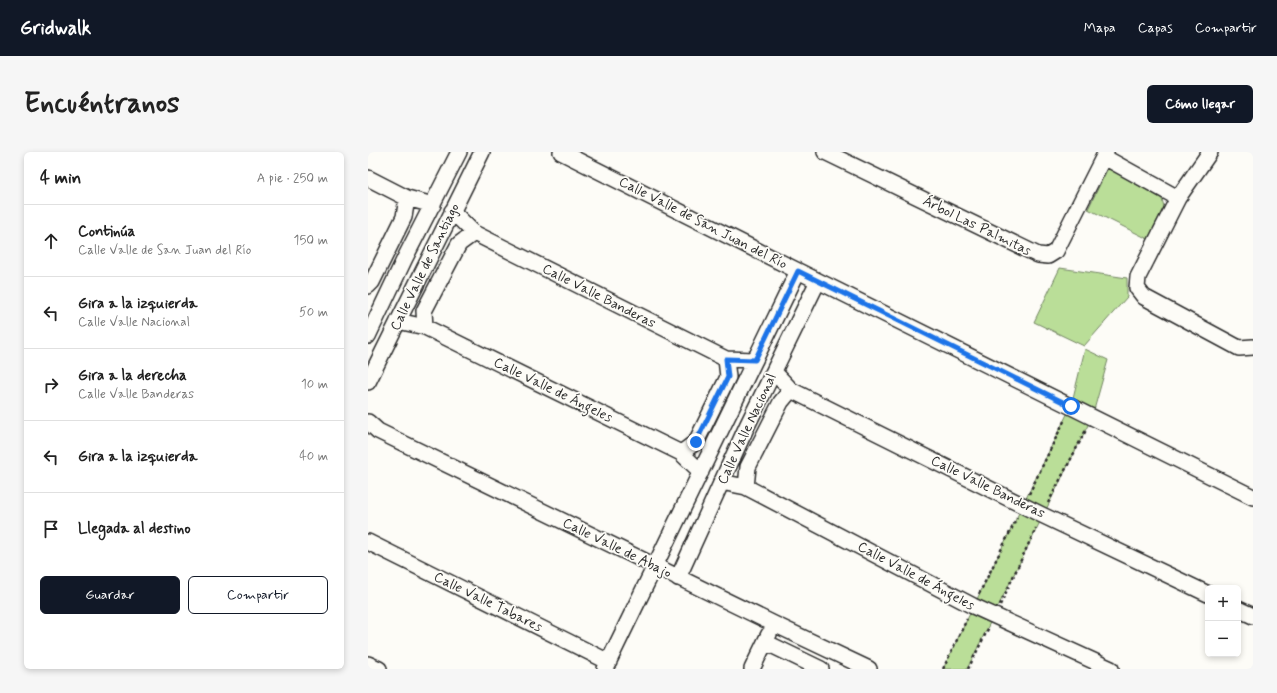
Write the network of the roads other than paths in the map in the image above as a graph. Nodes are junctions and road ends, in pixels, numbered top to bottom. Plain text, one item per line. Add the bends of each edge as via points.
1 (459, 152) edge
2 (482, 152) edge
3 (562, 152) edge
4 (825, 152) edge
5 (1210, 152) edge
6 (1105, 154) edge
7 (368, 178) edge
8 (407, 198) junction
9 (1178, 198) junction
10 (433, 205) junction
11 (452, 211) junction
12 (474, 233) junction
13 (405, 258) junction
14 (425, 267) junction
15 (798, 271) junction
16 (818, 281) junction
17 (368, 286) edge
18 (373, 308) edge
19 (398, 320) junction
20 (425, 327) junction
21 (368, 336) edge
22 (1253, 347) edge
23 (726, 359) junction
24 (755, 360) junction
25 (774, 372) junction
26 (368, 382) edge
27 (792, 390) junction
28 (728, 416) junction
29 (747, 426) junction
30 (371, 430) edge
31 (682, 453) junction
32 (701, 472) junction
33 (721, 482) junction
34 (746, 487) junction
35 (1253, 496) edge
36 (368, 542) edge
37 (655, 566) junction
38 (678, 578) junction
39 (1205, 593) edge
40 (1241, 610) edge
41 (1253, 616) edge
42 (774, 624) junction
43 (765, 642) junction
44 (368, 664) edge
45 (607, 665) edge
46 (379, 669) edge
47 (752, 669) edge
48 (821, 669) edge
49 (869, 669) edge
50 (1112, 669) edge

1 - 10 street, Calle Valle de Santiago
2 - 11 street, Calle Valle de Santiago
3 - 15 street, Calle Valle de San Juan del Río
4 - 6 street, Árbol Las Palmitas via 1038,256 1048,256 1056,251
5 - 9 street
6 - 9 street
7 - 8 street
8 - 10 street
8 - 17 street via 404,217
9 - 22 street via 1138,277 1137,288 1144,297 1239,348
10 - 13 street, Calle Valle de Santiago
11 - 12 street, Calle Valle Banderas
11 - 14 street, Calle Valle de Santiago
12 - 20 street via 459,244 438,284 424,311
12 - 23 street, Calle Valle Banderas
13 - 14 street
13 - 18 street, Calle Valle de Santiago
14 - 19 street, Calle Valle de Santiago
15 - 16 street, Calle Valle de San Juan del Río
15 - 24 street, Calle Valle Nacional
16 - 25 street, Calle Valle Nacional
16 - 35 street, Calle Valle de San Juan del Río
18 - 21 street, Calle Valle de Santiago
19 - 20 street, Calle Valle de Ángeles
19 - 26 street, Calle Valle de Santiago
20 - 31 street, Calle Valle de Ángeles
23 - 24 street, Calle Valle Banderas
23 - 31 street via 728,377 696,442
24 - 28 street, Calle Valle Nacional
25 - 27 street, Calle Valle Banderas
25 - 29 street, Calle Valle Nacional
27 - 34 street via 781,402 748,467
27 - 39 street, Calle Valle Banderas via 1042,515
28 - 29 street
28 - 32 street, Calle Valle Nacional
29 - 33 street, Calle Valle Nacional
30 - 37 street, Calle Valle de Abajo
31 - 32 street, Calle Valle de Ángeles
32 - 37 street, Calle Valle Nacional
33 - 34 street, Calle Valle de Ángeles
33 - 38 street, Calle Valle Nacional
34 - 50 street, Calle Valle de Ángeles via 973,606
36 - 45 street, Calle Valle Tabares
37 - 38 street, Calle Valle de Abajo
37 - 45 street, Calle Valle Nacional
38 - 42 street, Calle Valle de Abajo
40 - 41 street
42 - 43 street
42 - 49 street, Calle Valle de Abajo
43 - 47 street
43 - 48 street
44 - 46 street

